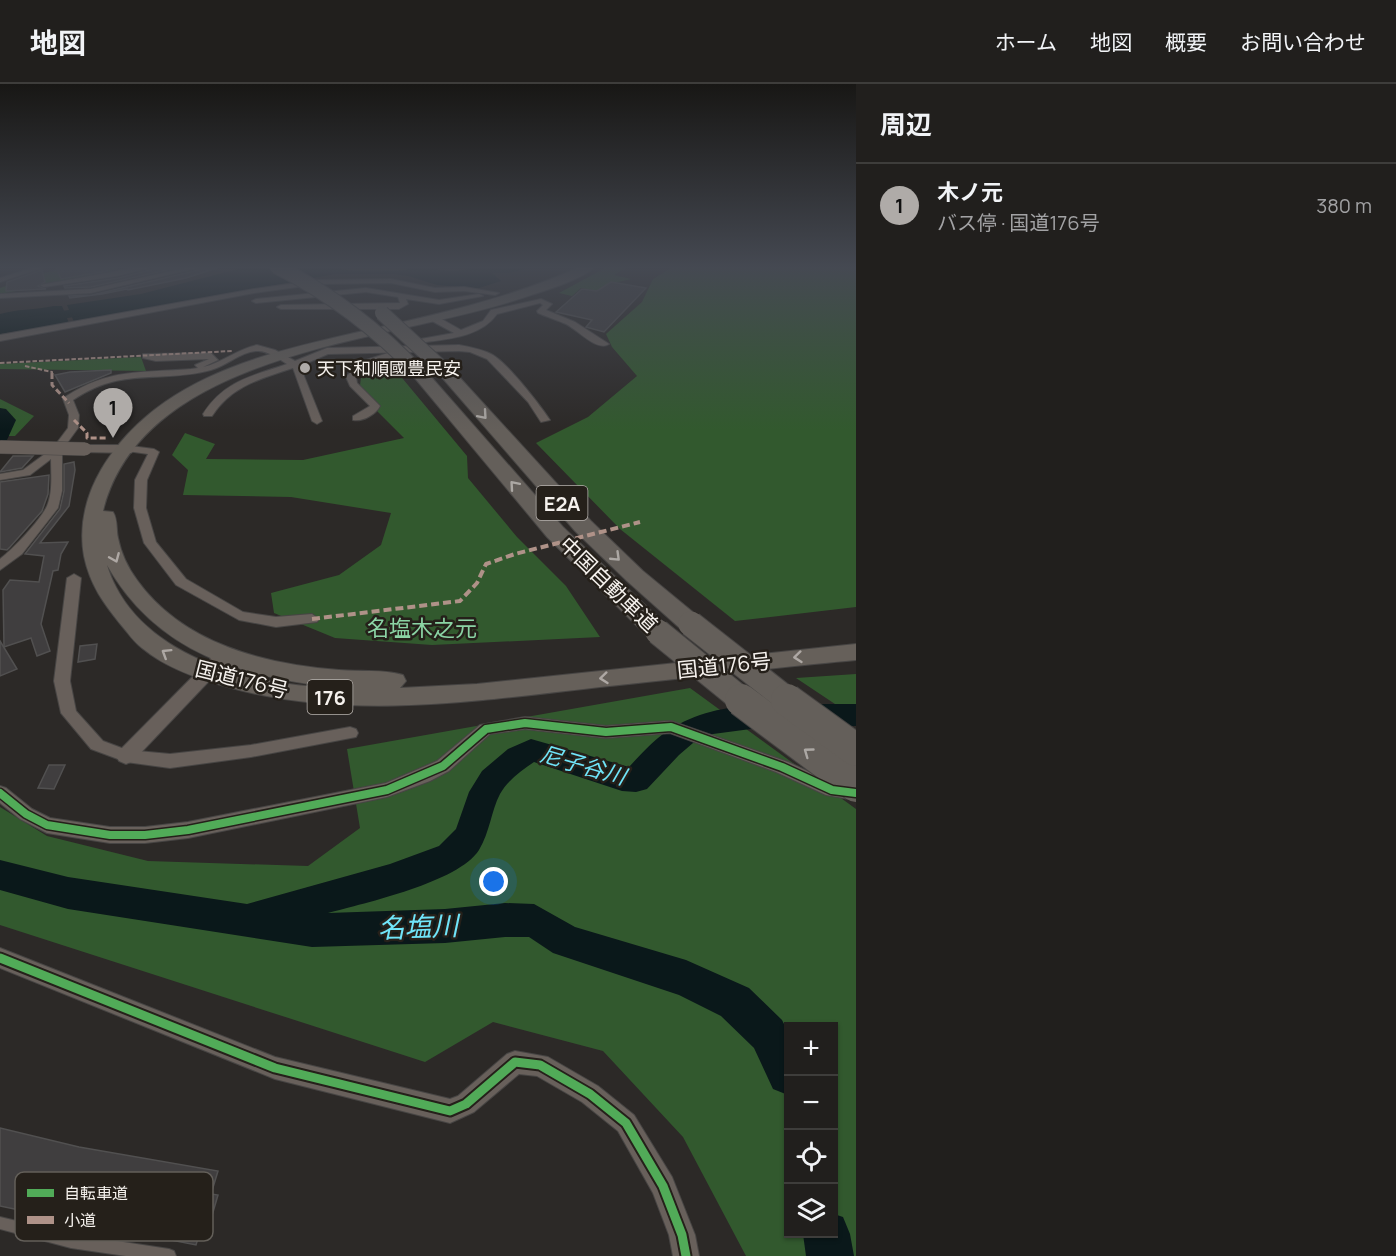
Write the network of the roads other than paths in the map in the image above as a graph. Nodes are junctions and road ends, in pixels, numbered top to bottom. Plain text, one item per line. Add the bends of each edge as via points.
1 (100, 321) edge
2 (112, 321) edge
3 (136, 321) edge
4 (364, 321) edge
5 (391, 321) edge
6 (428, 321) edge
7 (438, 321) edge
8 (488, 321) edge
9 (564, 321) edge
10 (460, 333) junction
11 (0, 338) edge
12 (605, 344) dead end
13 (411, 349) junction
14 (327, 351) junction
15 (279, 355) junction
16 (146, 356) dead end
17 (294, 365) junction
18 (155, 372) junction
19 (208, 414) dead end
20 (357, 418) dead end
21 (545, 420) dead end
22 (317, 421) dead end
23 (0, 447) edge
24 (126, 449) junction
25 (57, 450) junction
26 (0, 477) edge
27 (0, 566) edge
28 (74, 578) dead end
29 (312, 620) dead end
30 (856, 635) edge
31 (856, 652) edge
32 (223, 656) junction
33 (205, 674) junction
34 (350, 733) dead end
35 (856, 750) edge
36 (126, 756) junction
37 (856, 786) edge
38 (0, 793) edge
39 (856, 793) edge
40 (0, 958) edge
41 (0, 1224) edge
42 (15, 1228) edge
43 (71, 1241) edge
44 (169, 1256) edge
45 (686, 1256) edge

1 - 11 street
2 - 3 street via 116,324
37 -> 4 highway, 中国自動車道 / E2A, bridge via 657,632 555,532 420,374
5 -> 35 highway, 中国自動車道 / E2A, bridge via 445,371 583,526 635,576 762,681
6 - 15 highway, 国道176号 / 176
7 - 10 street
8 - 10 street
9 - 12 street
10 - 14 street
13 - 14 street
13 - 20 street via 371,360 354,371 353,384 375,406
13 - 21 street via 459,348 490,357 532,400
14 - 17 street
15 - 17 street
15 - 18 street via 254,348 212,368
15 - 24 highway, 国道176号 / 176 via 191,392 153,417
16 - 18 street via 211,356 213,360
17 - 19 street via 230,389 214,402
17 - 22 street via 299,369
18 - 25 street via 101,380 72,395 68,399 74,415 73,428
23 - 24 street, bridge
24 - 29 street via 154,452 141,480 140,508 150,543 181,582 239,616 276,622
24 -> 32 highway, 国道176号 / 176 via 106,508 107,536 114,559 146,605 184,634
33 -> 24 highway, 国道176号 / 176 via 149,642 125,620 101,583 93,546 95,503 104,479
25 - 26 street via 26,473
25 - 27 street via 52,508 18,551
28 - 36 street via 62,681 69,713 97,745
30 - 32 highway, 国道176号 / 176 via 445,679 383,681 300,675
31 -> 33 highway, 国道176号 / 176 via 446,696 327,697 267,689
32 - 33 street
33 - 36 street
34 - 36 street via 170,761
38 - 39 street via 47,825 110,835 188,830 387,790 443,766 486,729 525,723 606,732 671,727 782,767 832,790
40 - 45 street via 275,1068 450,1111 466,1104 515,1062 540,1065 590,1094 626,1123 663,1186
41 - 42 lane
43 - 44 lane

